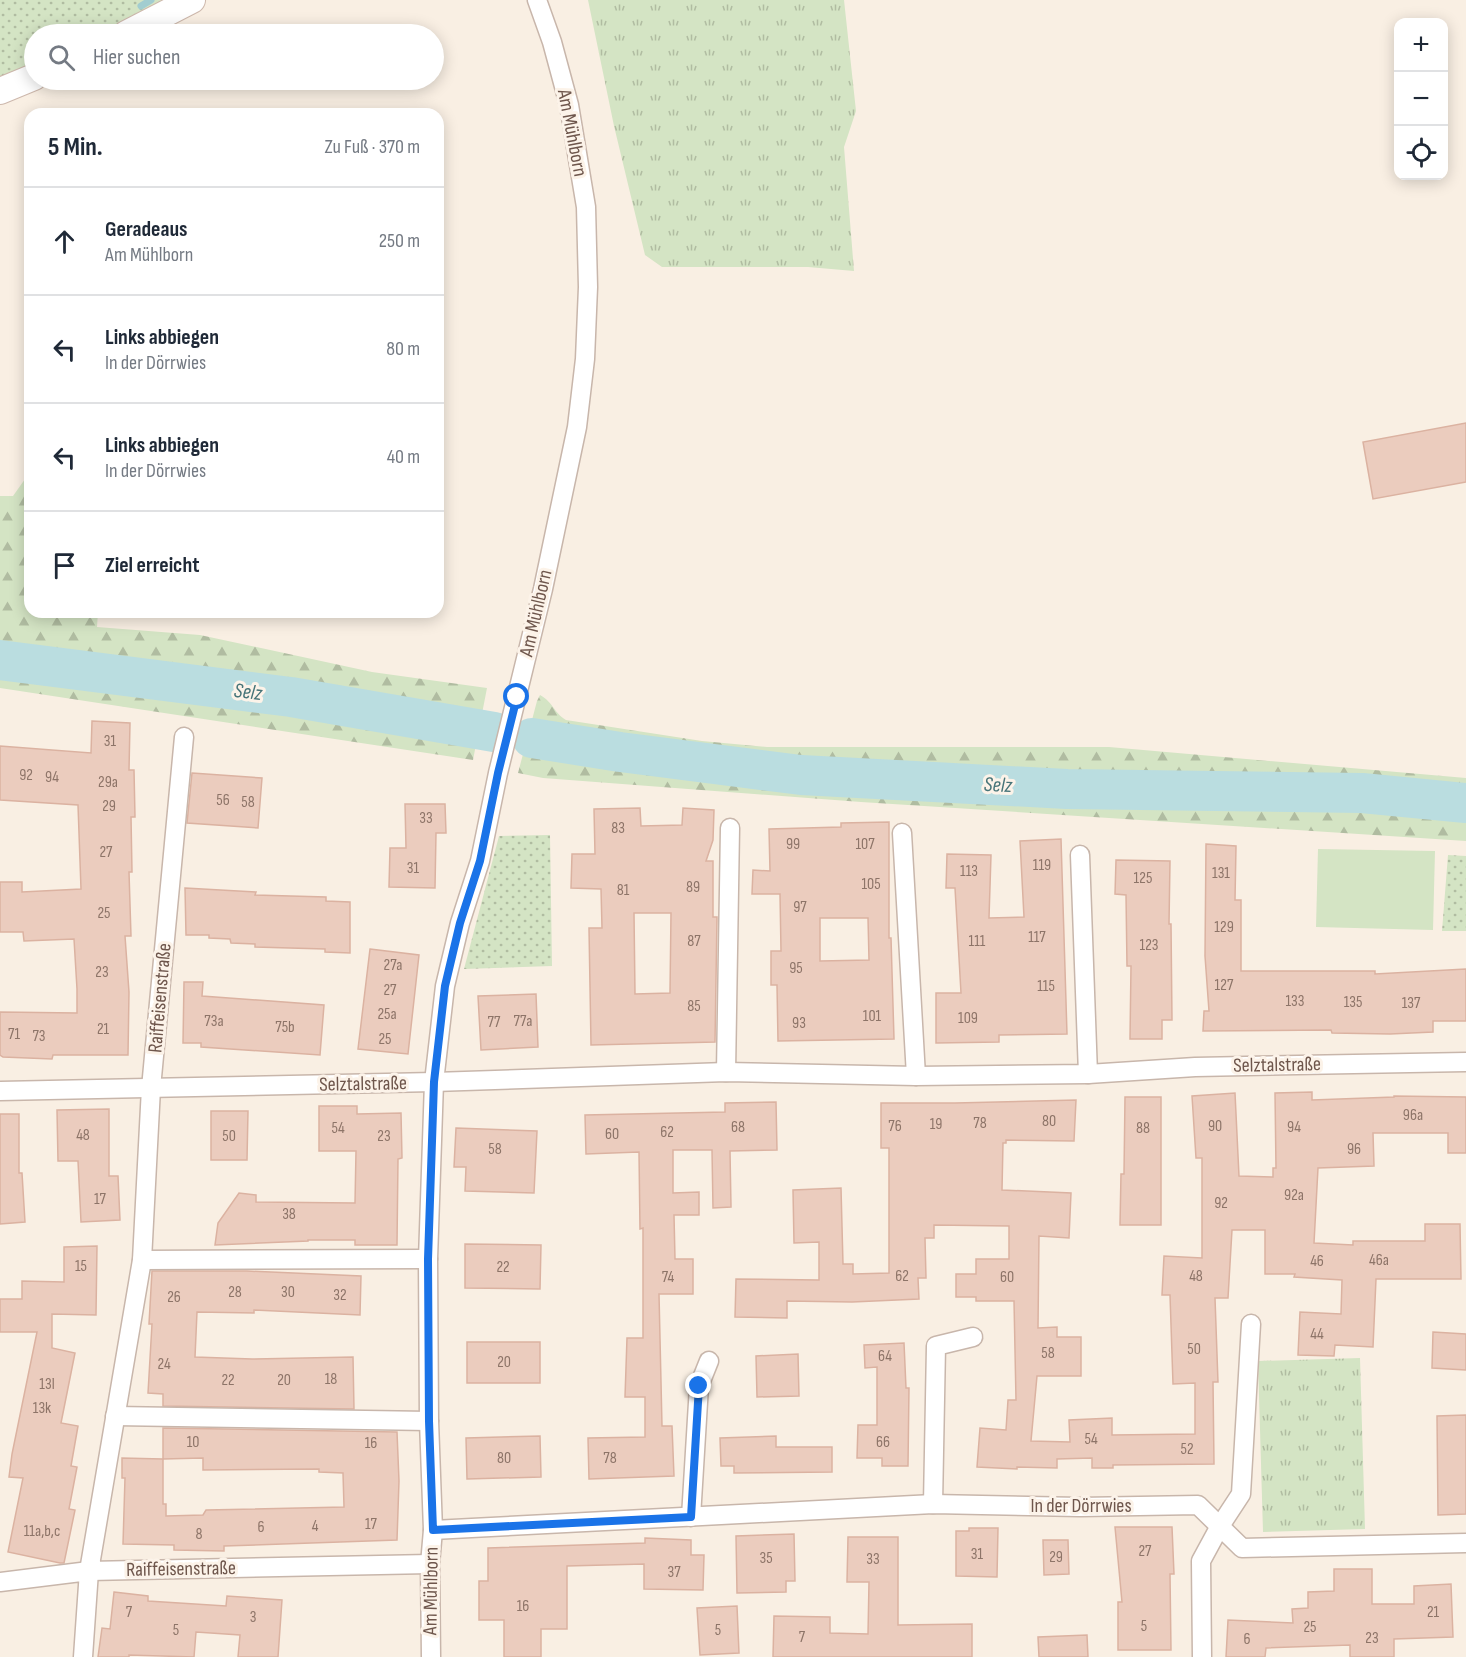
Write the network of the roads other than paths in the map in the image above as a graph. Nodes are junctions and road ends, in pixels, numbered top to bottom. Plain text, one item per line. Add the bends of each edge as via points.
1 (192, 0) edge
2 (537, 0) edge
3 (145, 24) edge
4 (24, 81) edge
5 (0, 91) edge
6 (184, 737) dead end
7 (730, 828) dead end
8 (902, 833) dead end
9 (1080, 855) dead end
10 (1466, 1062) edge
11 (726, 1072) junction
12 (1088, 1074) junction
13 (916, 1076) junction
14 (434, 1082) junction
15 (152, 1088) junction
16 (0, 1091) edge
17 (428, 1259) junction
18 (142, 1260) junction
19 (1251, 1324) dead end
20 (973, 1337) dead end
21 (709, 1361) dead end
22 (115, 1416) junction
23 (429, 1421) junction
24 (933, 1504) junction
25 (691, 1517) junction
26 (1220, 1526) junction
27 (433, 1530) junction
28 (1466, 1543) edge
29 (430, 1564) junction
30 (89, 1571) junction
31 (0, 1582) edge
32 (83, 1657) edge
33 (431, 1657) edge
34 (1202, 1657) edge

1 - 3 main road
2 - 14 street, Am Mühlborn via 569,105 586,207 585,359 577,427 543,589 480,861 445,986
4 - 5 main road
6 - 15 street, Raiffeisenstraße
7 - 11 street
8 - 13 street
9 - 12 street
10 - 12 street, Selztalstraße via 1195,1067
11 - 13 street, Selztalstraße
11 - 14 street, Selztalstraße
12 - 13 street, Selztalstraße
14 - 15 street, Selztalstraße
14 - 17 street, Am Mühlborn
15 - 16 street, Selztalstraße
15 - 18 street, Raiffeisenstraße
17 - 18 street
17 - 23 street, Am Mühlborn
18 - 22 street, Raiffeisenstraße
19 - 26 street via 1241,1494
20 - 24 street via 936,1346
21 - 25 street via 699,1386
22 - 23 street
22 - 30 street, Raiffeisenstraße
23 - 27 street, Am Mühlborn
24 - 25 street, In der Dörrwies
24 - 26 street, In der Dörrwies via 1080,1508 1198,1505
25 - 27 street, In der Dörrwies
26 - 28 street, In der Dörrwies via 1242,1548
26 - 34 street via 1201,1561
27 - 29 street, Am Mühlborn
29 - 30 street, Raiffeisenstraße
29 - 33 street, Am Mühlborn
30 - 31 street
30 - 32 street

